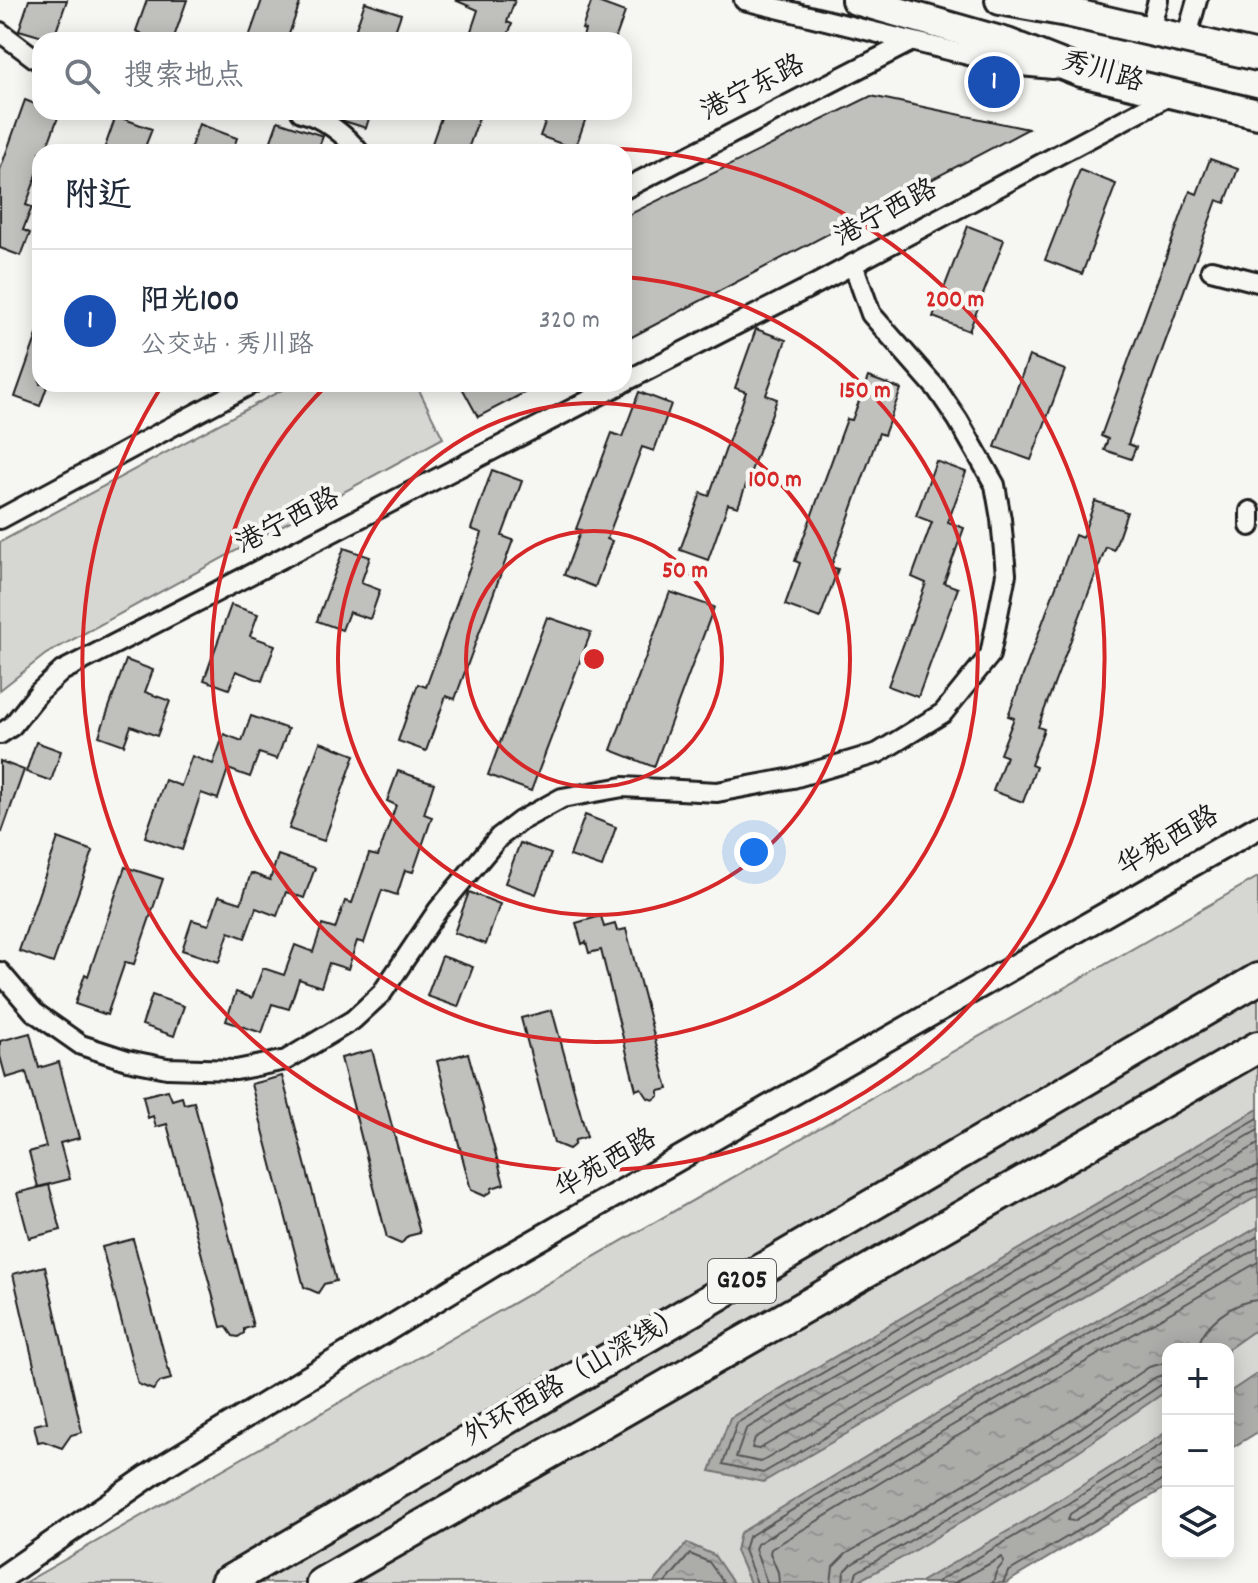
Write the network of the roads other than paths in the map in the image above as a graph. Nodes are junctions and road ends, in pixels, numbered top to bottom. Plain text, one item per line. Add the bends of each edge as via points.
1 (744, 0) edge
2 (856, 0) edge
3 (1000, 0) edge
4 (1040, 0) edge
5 (1158, 0) edge
6 (1197, 0) edge
7 (1067, 12) junction
8 (1150, 30) junction
9 (0, 32) edge
10 (1186, 39) junction
11 (910, 42) junction
12 (32, 56) edge
13 (1258, 56) edge
14 (1081, 72) junction
15 (1174, 93) junction
16 (1258, 114) edge
17 (322, 120) edge
18 (354, 144) edge
19 (632, 185) edge
20 (853, 264) junction
21 (1211, 270) dead end
22 (1258, 282) edge
23 (632, 378) edge
24 (236, 392) edge
25 (604, 392) edge
26 (0, 519) edge
27 (0, 734) edge
28 (1258, 827) edge
29 (0, 972) edge
30 (1258, 979) edge
31 (1258, 1047) edge
32 (0, 1579) edge
33 (226, 1583) edge
34 (322, 1583) edge

1 - 11 street
2 - 14 main road, 秀川路 via 1007,43
3 - 7 main road, 秀川路
4 - 7 street
5 - 8 street
6 - 10 street
7 - 8 main road, 秀川路
8 - 10 main road, 秀川路
9 - 12 street
10 - 13 main road, 秀川路
11 - 14 street via 1009,65
11 - 19 street, 港宁东路
14 - 15 main road, 秀川路
15 - 16 main road, 秀川路
15 - 20 street, 港宁西路
17 - 18 street
20 - 23 street, 港宁西路
20 - 29 street via 871,314 937,389 995,485 1006,574 990,655 943,713 878,753 793,778 717,792 623,787 562,798 499,837 438,910 382,993 353,1020 286,1060 236,1070 167,1068 127,1060 81,1045 34,1012
21 - 22 street
24 - 26 street
25 - 27 street, 港宁西路 via 62,671
28 - 32 street, 华苑西路 via 493,1265 165,1465
30 - 33 highway, 外环西路（山深线） / G205
31 - 34 highway, 外环西路（山深线） / G205

